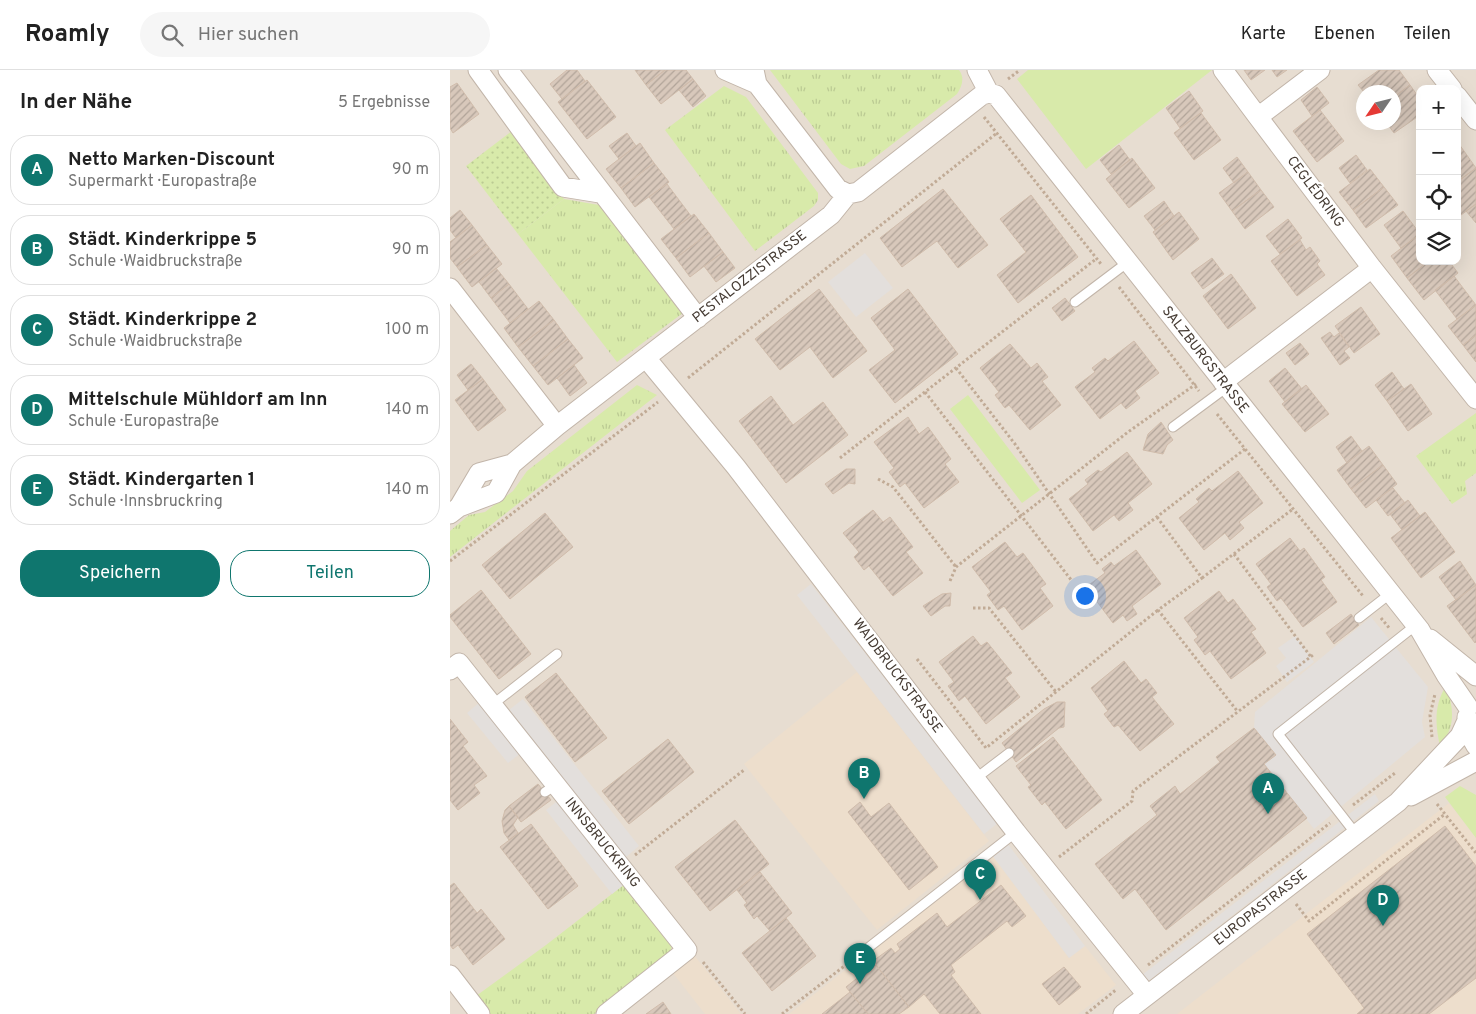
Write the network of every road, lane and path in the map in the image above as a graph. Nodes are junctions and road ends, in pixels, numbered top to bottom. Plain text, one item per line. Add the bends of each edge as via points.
1 (478, 70) edge
2 (508, 70) edge
3 (725, 70) edge
4 (977, 70) edge
5 (1223, 70) edge
6 (1320, 70) edge
7 (1437, 70) edge
8 (756, 77) edge
9 (1449, 85) edge
10 (989, 93) junction
11 (1461, 101) edge
12 (1258, 117) junction
13 (1015, 119) junction
14 (1476, 120) edge
15 (600, 193) junction
16 (848, 194) junction
17 (1114, 245) junction
18 (1128, 262) junction
19 (1372, 268) junction
20 (450, 288) edge
21 (1075, 302) dead end
22 (698, 318) junction
23 (646, 358) junction
24 (956, 368) junction
25 (1221, 380) junction
26 (673, 390) junction
27 (925, 392) junction
28 (1476, 399) edge
29 (557, 426) junction
30 (1172, 428) dead end
31 (1245, 449) dead end
32 (840, 458) dead end
33 (878, 479) dead end
34 (1049, 493) junction
35 (1293, 509) dead end
36 (454, 511) edge
37 (1021, 515) junction
38 (1157, 517) junction
39 (1234, 554) junction
40 (450, 561) edge
41 (956, 566) junction
42 (1202, 578) junction
43 (950, 581) dead end
44 (1072, 581) dead end
45 (1391, 593) junction
46 (973, 608) dead end
47 (1158, 610) junction
48 (1359, 618) dead end
49 (1418, 627) junction
50 (557, 654) dead end
51 (917, 659) dead end
52 (450, 670) edge
53 (1476, 676) edge
54 (1056, 692) junction
55 (492, 705) junction
56 (1470, 708) edge
57 (1238, 712) junction
58 (1476, 746) edge
59 (1009, 753) dead end
60 (1476, 761) edge
61 (1402, 768) dead end
62 (744, 770) dead end
63 (975, 778) junction
64 (1433, 799) dead end
65 (1398, 802) junction
66 (1445, 814) junction
67 (1340, 815) junction
68 (1016, 832) junction
69 (1356, 834) junction
70 (1476, 853) edge
71 (621, 867) junction
72 (1045, 868) junction
73 (1296, 904) dead end
74 (687, 950) junction
75 (859, 955) joint
76 (450, 975) edge
77 (1132, 977) junction
78 (1147, 996) junction
79 (480, 1014) edge
80 (606, 1014) edge
81 (744, 1014) edge
82 (782, 1014) edge
83 (1086, 1014) edge
84 (1123, 1014) edge

1 - 15 street via 563,186
2 - 15 street
3 - 8 street
4 - 10 street
5 - 12 street, CEGLÉDRING
6 - 12 street
7 - 9 street
8 - 16 street via 838,189
10 - 13 street, SALZBURGSTRASSE via 996,95
10 - 16 street, PESTALOZZISTRASSE via 982,95 858,192
11 - 14 street
12 - 19 street, CEGLÉDRING
13 - 17 street, SALZBURGSTRASSE
13 - 26 path
15 - 22 street
16 - 22 street, PESTALOZZISTRASSE via 831,214
17 - 18 street, SALZBURGSTRASSE
17 - 24 path
18 - 21 lane
18 - 25 street, SALZBURGSTRASSE
19 - 25 street
19 - 28 street, CEGLÉDRING
20 - 29 street
22 - 23 street, PESTALOZZISTRASSE
23 - 26 street, WAIDBRUCKSTRASSE
23 - 29 street, PESTALOZZISTRASSE
24 - 27 path
24 - 34 path
25 - 30 lane
25 - 34 path via 1128,432
25 - 45 street, SALZBURGSTRASSE
26 - 40 path
26 - 63 street, WAIDBRUCKSTRASSE
27 - 32 path
27 - 37 path
29 - 36 street, PESTALOZZISTRASSE via 512,464 479,473
31 - 38 path
33 - 41 path via 893,487
34 - 37 path
34 - 38 path via 1097,563
35 - 39 path
37 - 41 path
37 - 44 path
38 - 42 path
39 - 42 path
39 - 57 path via 1312,656
41 - 43 path
42 - 47 path
45 - 48 lane
45 - 49 street, SALZBURGSTRASSE
46 - 54 path via 989,608
47 - 54 path
47 - 57 path
49 - 53 street, SALZBURGSTRASSE
49 - 56 street, SALZBURGSTRASSE
49 - 67 lane via 1278,734
50 - 55 lane
51 - 54 path via 986,748
52 - 55 street, INNSBRUCKRING via 458,663
55 - 71 street, INNSBRUCKRING via 550,788
56 - 58 street, SALZBURGSTRASSE via 1468,732
56 - 65 street, EUROPASTRASSE via 1460,736
57 - 72 path via 1133,791 1132,801
59 - 63 lane
60 - 65 street, EUROPASTRASSE
61 - 67 path
62 - 71 path
63 - 68 street, WAIDBRUCKSTRASSE
64 - 66 path
65 - 69 street, EUROPASTRASSE
66 - 70 path
66 - 73 path via 1309,921
67 - 69 lane
67 - 77 path
68 - 72 street, WAIDBRUCKSTRASSE
68 - 75 lane
69 - 78 street, EUROPASTRASSE
71 - 74 street, INNSBRUCKRING
72 - 77 street, WAIDBRUCKSTRASSE
74 - 80 street
74 - 81 path via 697,954
75 - 82 path
76 - 79 street
77 - 78 street, WAIDBRUCKSTRASSE
77 - 83 path
78 - 84 street, EUROPASTRASSE

